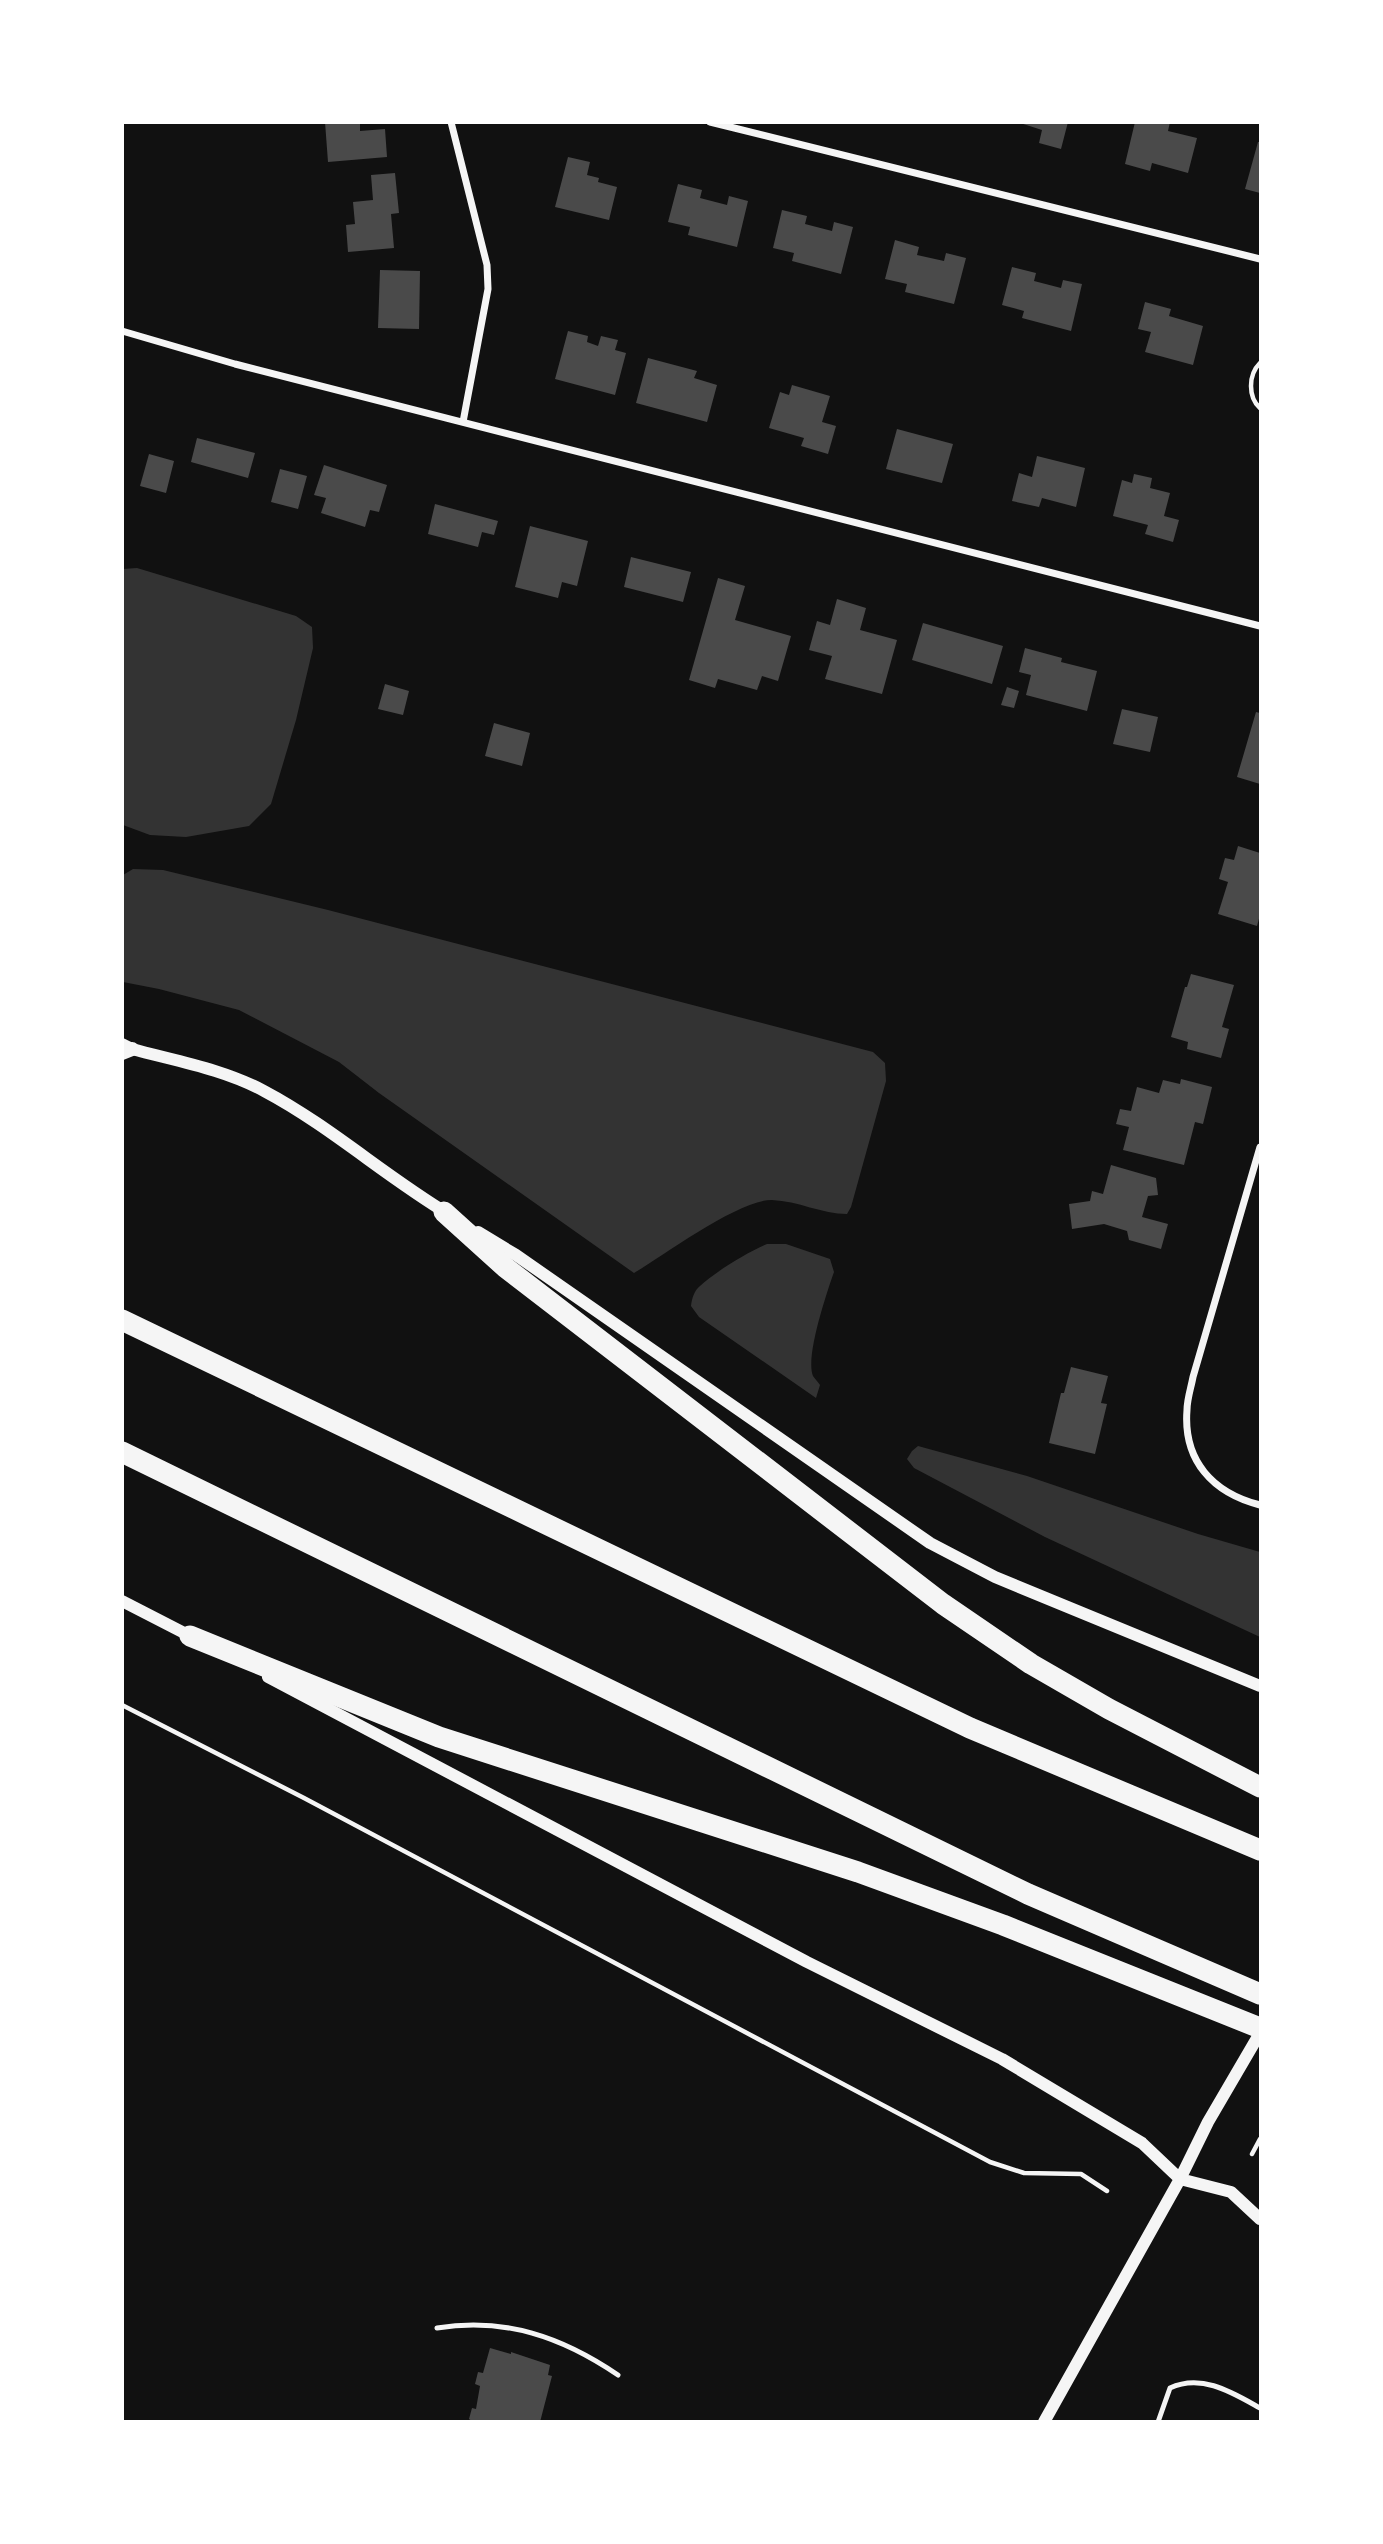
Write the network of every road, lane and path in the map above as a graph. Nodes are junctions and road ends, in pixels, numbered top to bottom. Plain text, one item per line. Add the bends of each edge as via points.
1 (451, 122) edge
2 (710, 122) edge
3 (1261, 259) edge
4 (122, 331) edge
5 (1261, 363) edge
6 (1261, 408) edge
7 (463, 422) junction
8 (1261, 626) edge
9 (126, 1049) edge
10 (1261, 1147) edge
11 (444, 1212) junction
12 (122, 1320) edge
13 (122, 1452) edge
14 (1261, 1505) edge
15 (122, 1601) edge
16 (190, 1636) junction
17 (1261, 1686) edge
18 (122, 1705) edge
19 (1261, 1787) edge
20 (1261, 1850) edge
21 (1261, 1994) edge
22 (1261, 2028) edge
23 (1261, 2033) edge
24 (1261, 2139) edge
25 (1252, 2154) dead end
26 (1180, 2179) junction
27 (1107, 2191) dead end
28 (1261, 2219) edge
29 (437, 2328) dead end
30 (618, 2375) dead end
31 (1261, 2408) edge
32 (1044, 2421) edge
33 (1158, 2421) edge

1 - 7 street via 487,265 488,289
2 - 3 street
4 - 7 street
5 - 6 path via 1251,380 1251,394
7 - 8 street
9 - 11 street via 227,1074 263,1090
10 - 14 street via 1186,1411 1190,1449 1203,1473 1240,1500
11 - 17 street via 516,1255 930,1543 995,1577
11 - 19 highway via 506,1268 943,1604 1031,1664 1109,1709
12 - 20 highway via 970,1728
13 - 21 highway via 1028,1894
15 - 16 street
16 - 22 highway via 439,1737 858,1872
16 - 26 street via 807,1962 1002,2059 1142,2143
18 - 27 path via 990,2162 1024,2173 1081,2174
23 - 26 street
24 - 25 path
26 - 28 street via 1231,2192
26 - 32 street
29 - 30 lane via 466,2323 501,2325 561,2342
31 - 33 lane via 1222,2387 1184,2382 1170,2388

